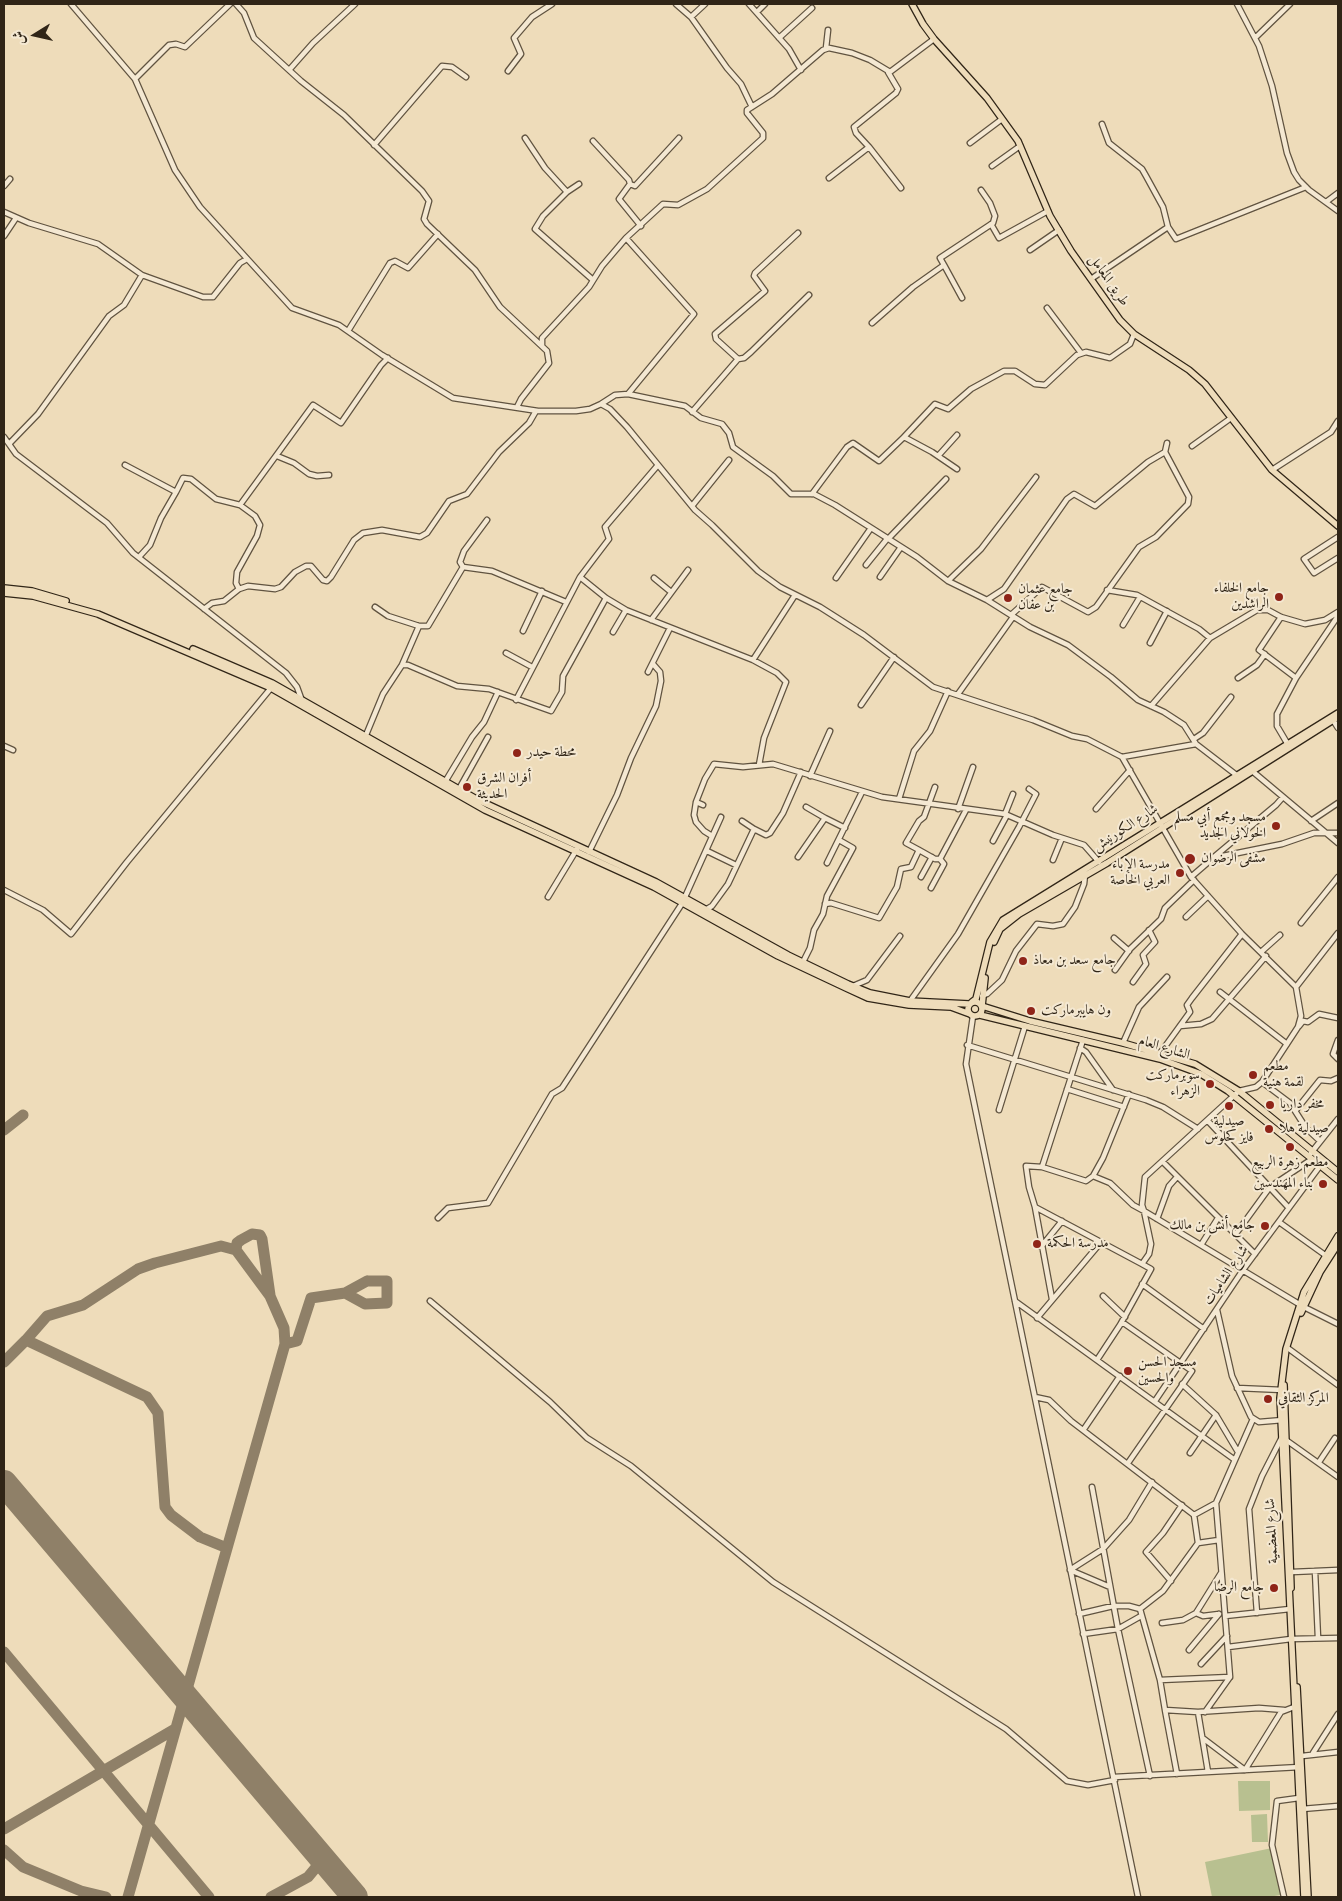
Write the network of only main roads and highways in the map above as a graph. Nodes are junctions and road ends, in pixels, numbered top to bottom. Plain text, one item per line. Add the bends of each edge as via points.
1 (912, 4) edge
2 (1338, 526) edge
3 (4, 588) edge
4 (4, 593) edge
5 (300, 701) junction
6 (1338, 713) edge
7 (1336, 719) edge
8 (395, 756) junction
9 (1250, 769) junction
10 (476, 802) junction
11 (1161, 824) junction
12 (577, 849) junction
13 (684, 899) junction
14 (722, 920) junction
15 (849, 986) junction
16 (971, 1003) junction
17 (982, 1006) junction
18 (974, 1015) junction
19 (1028, 1024) junction
20 (1236, 1093) junction
21 (1312, 1156) junction
22 (1338, 1172) edge
23 (1338, 1180) edge
24 (1338, 1236) edge
25 (1338, 1244) edge
26 (1302, 1305) junction
27 (1282, 1390) junction
28 (1289, 1572) junction
29 (1293, 1639) junction
30 (1300, 1767) junction
31 (1302, 1809) junction
32 (1304, 1853) junction
33 (1304, 1897) edge
34 (1308, 1897) edge

1 - 2 main road, طريق المعامل via 934,40 1002,119 1020,146 1048,211 1120,320 1134,334 1205,384 1272,470
3 - 5 main road via 43,594 100,611 220,660
4 - 5 main road via 33,596 98,614
5 - 8 main road
5 - 8 main road via 366,735
6 - 9 main road, شارع الكورنيش
7 - 9 main road, شارع الكورنيش
8 - 10 main road
8 - 10 main road via 459,789
9 - 11 main road, شارع الكورنيش
10 - 12 main road
11 - 16 main road, شارع الكورنيش via 997,926 976,999
11 - 17 main road, شارع الكورنيش via 1000,929 994,942
12 - 13 main road
12 - 13 main road
13 - 14 main road
13 - 14 main road via 707,908
14 - 15 main road
14 - 15 main road via 785,960
15 - 16 main road, الشارع العام via 910,1001
15 - 18 main road, الشارع العام via 868,998 909,1005 951,1007
16 - 17 main road, الشارع العام via 978,1002
16 - 18 main road
17 - 18 main road, شارع الكورنيش
17 - 19 main road, الشارع العام
18 - 19 main road, الشارع العام
19 - 20 main road, الشارع العام via 1181,1066
19 - 20 main road, الشارع العام via 1160,1052 1195,1064
20 - 21 main road, الشارع العام
21 - 22 main road, الشارع العام
21 - 23 main road, الشارع العام
24 - 26 main road, شارع المعضمية via 1304,1292
25 - 26 main road, شارع المعضمية
26 - 27 main road, شارع المعضمية via 1286,1361
26 - 27 main road, شارع المعضمية via 1286,1349
27 - 28 main road, شارع المعضمية
28 - 29 main road, شارع المعضمية
28 - 29 main road, شارع المعضمية
29 - 30 main road, شارع المعضمية via 1294,1707
29 - 30 main road, شارع المعضمية via 1302,1756
30 - 31 main road, شارع المعضمية
30 - 31 main road, شارع المعضمية
31 - 32 main road, شارع المعضمية
32 - 33 main road, شارع المعضمية
32 - 34 main road, شارع المعضمية

